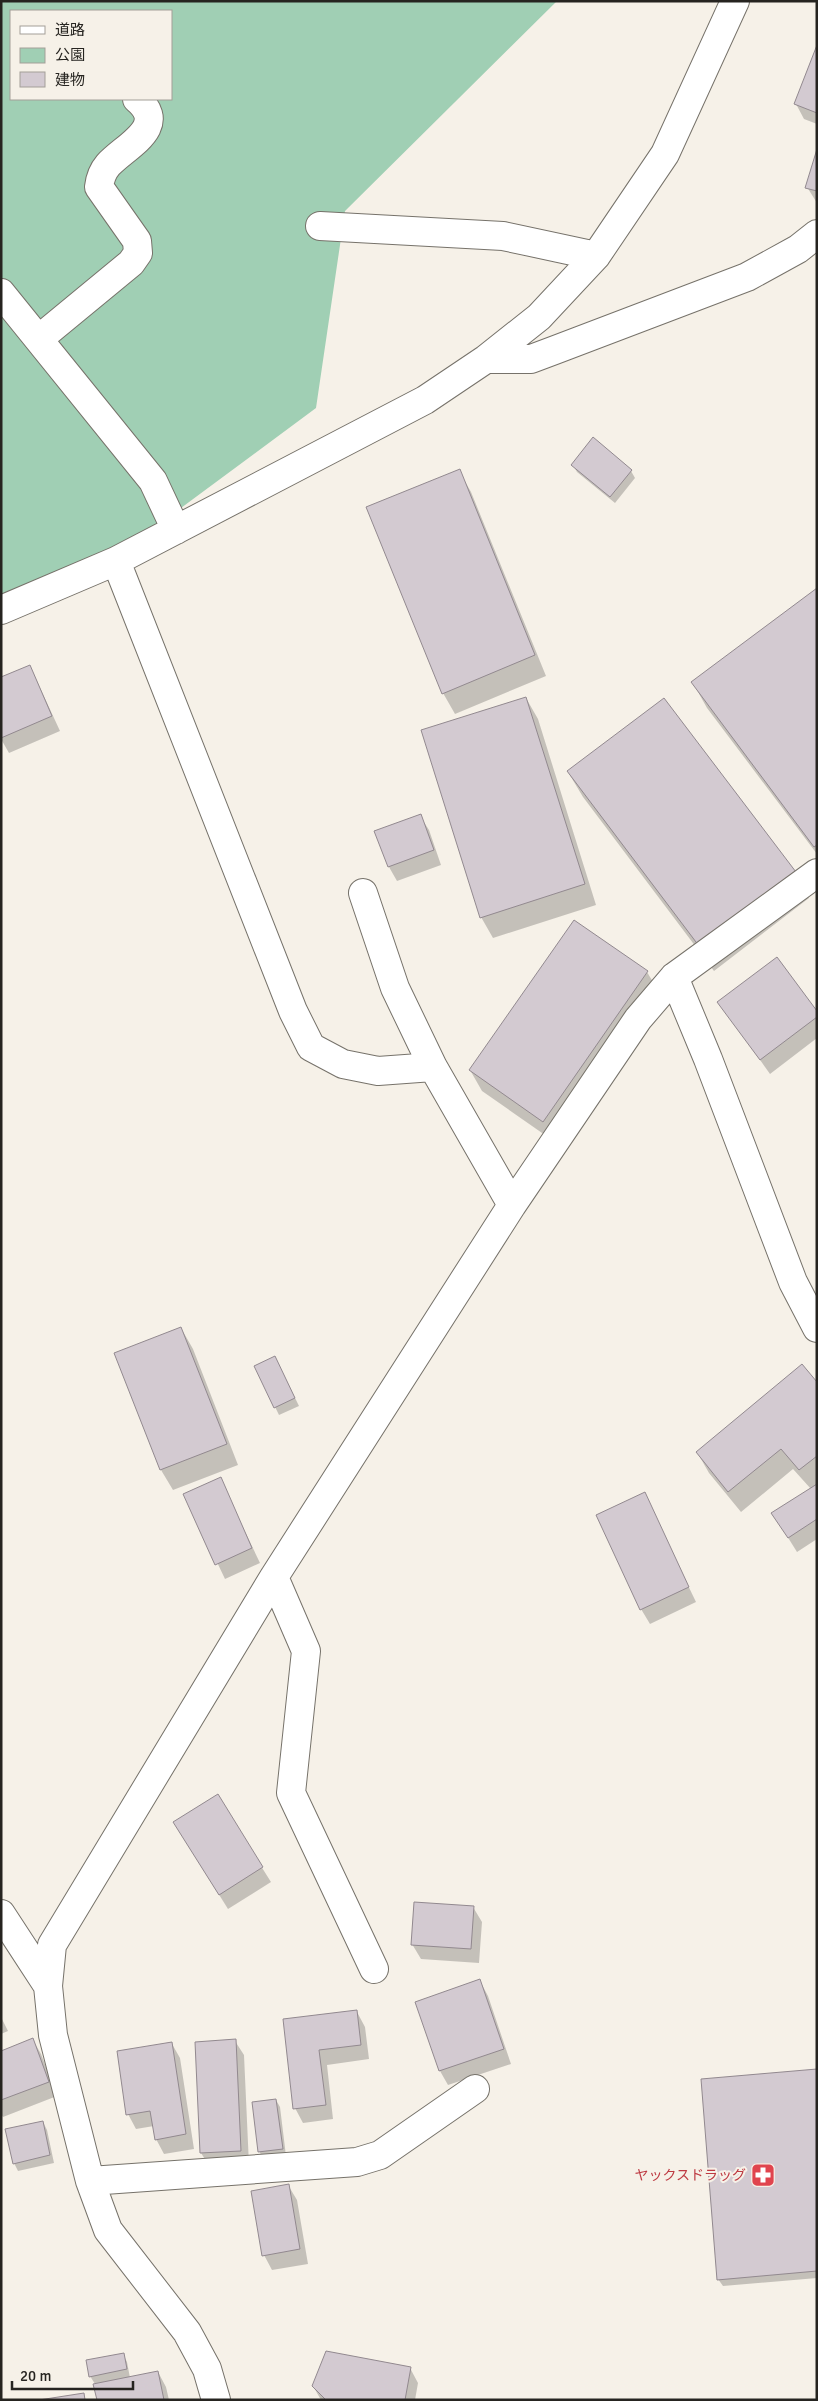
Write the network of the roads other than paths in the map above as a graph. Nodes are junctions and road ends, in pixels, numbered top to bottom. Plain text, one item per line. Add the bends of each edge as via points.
1 (735, 1) edge
2 (138, 100) edge
3 (320, 226) dead end
4 (817, 234) edge
5 (596, 256) junction
6 (6, 308) edge
7 (40, 338) junction
8 (486, 359) junction
9 (176, 530) junction
10 (116, 561) junction
11 (1, 610) edge
12 (817, 873) edge
13 (363, 893) dead end
14 (674, 977) junction
15 (434, 1067) junction
16 (512, 1205) junction
17 (817, 1328) edge
18 (274, 1577) junction
19 (1, 1914) edge
20 (374, 1969) dead end
21 (48, 1986) junction
22 (475, 2089) dead end
23 (90, 2181) junction
24 (216, 2400) edge

1 - 5 street via 666,154
2 - 7 street via 145,105 149,119 143,135 108,164 98,187 137,241 138,253 131,263
3 - 5 street via 503,236
4 - 8 street via 798,249 747,277 531,359
5 - 8 street via 539,317
6 - 7 street
7 - 9 street via 153,481
8 - 9 street via 425,400
9 - 10 street
10 - 11 street
10 - 15 street via 293,1011 310,1046 343,1064 378,1072
12 - 14 street
13 - 15 street via 395,988
14 - 16 street via 638,1019
14 - 17 street via 792,1282
15 - 16 street
16 - 18 street
18 - 20 street via 306,1651 291,1793
18 - 21 street via 52,1945
19 - 21 street
21 - 23 street via 53,2035
22 - 23 street via 380,2156 357,2162
23 - 24 street via 108,2230 187,2332 207,2369

